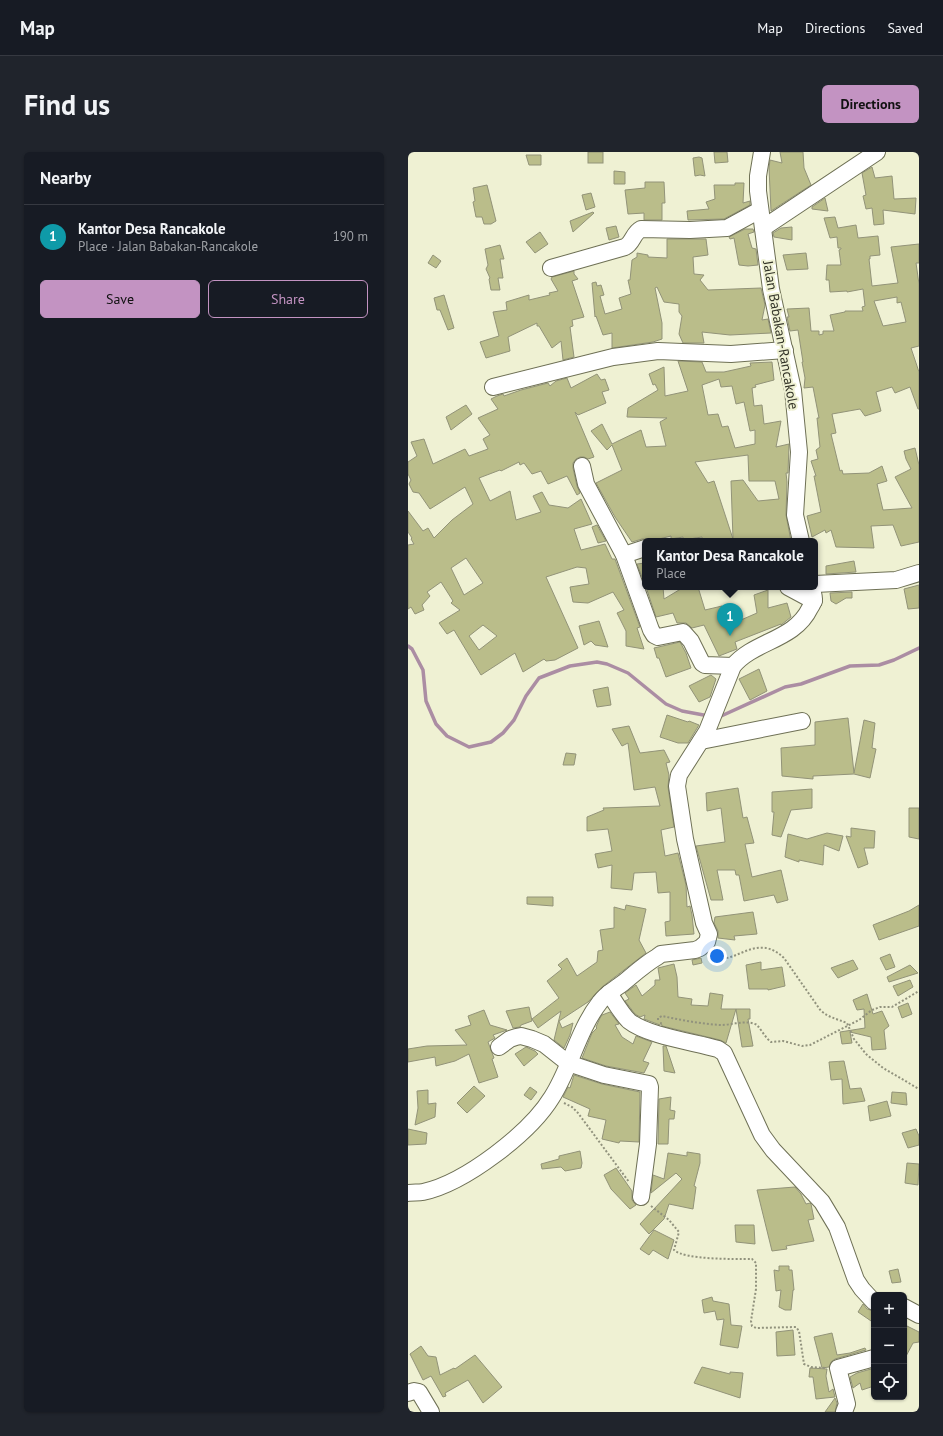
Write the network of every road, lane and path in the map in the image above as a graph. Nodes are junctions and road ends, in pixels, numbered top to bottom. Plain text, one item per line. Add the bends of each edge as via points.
1 (762, 152) edge
2 (877, 152) edge
3 (760, 210) junction
4 (763, 228) junction
5 (551, 268) dead end
6 (785, 350) junction
7 (493, 387) dead end
8 (582, 466) dead end
9 (800, 538) edge
10 (642, 549) edge
11 (624, 555) junction
12 (919, 573) edge
13 (818, 584) edge
14 (799, 590) edge
15 (813, 594) edge
16 (733, 666) junction
17 (802, 721) dead end
18 (704, 736) junction
19 (703, 946) junction
20 (919, 992) edge
21 (609, 993) junction
22 (849, 1025) junction
23 (657, 1034) junction
24 (499, 1047) dead end
25 (568, 1063) junction
26 (919, 1089) edge
27 (552, 1097) junction
28 (408, 1193) edge
29 (641, 1197) junction
30 (852, 1269) junction
31 (879, 1292) edge
32 (871, 1298) edge
33 (907, 1309) edge
34 (919, 1315) edge
35 (871, 1359) edge
36 (838, 1368) junction
37 (408, 1393) edge
38 (430, 1412) edge
39 (844, 1412) edge

1 - 3 street, Jalan Babakan-Rancakole via 757,184
2 - 4 street
3 - 4 street, Jalan Babakan-Rancakole
3 - 5 street via 727,228 641,229 636,232 628,246
4 - 6 street, Jalan Babakan-Rancakole via 771,289
6 - 7 street via 731,354 650,352 613,357
6 - 9 street, Jalan Babakan-Rancakole via 793,390 799,452 795,515
8 - 11 street via 586,484
10 - 11 street
11 - 16 street via 654,635 658,637 683,632 692,641 702,662
12 - 13 street via 896,580
14 - 15 street
15 - 16 street via 808,612 798,625 740,658
16 - 18 street
17 - 18 street
18 - 19 street via 679,775 677,786 685,839 708,934 707,942
19 - 21 street via 695,950 661,954
19 - 22 path via 711,956 718,958 727,958 759,948 776,951 784,958 822,1011 827,1016 847,1022
20 - 22 path via 892,1007 872,1010
21 - 23 street via 630,1022
21 - 25 street via 593,1012
22 - 23 path via 810,1045 802,1046 772,1042 757,1025 742,1022 721,1025 662,1016 658,1018
22 - 26 path via 854,1039 866,1054 883,1068
23 - 30 street via 702,1044 724,1053 762,1135 822,1202 837,1227
24 - 25 street via 516,1037 527,1038 544,1044
25 - 27 street
25 - 29 street via 604,1075 649,1085 648,1144
27 - 28 street via 526,1128 469,1172 423,1192
27 - 29 path via 578,1113
29 - 36 path via 678,1230 679,1235 674,1249 677,1252 716,1259 754,1260 756,1288 750,1321 752,1326 796,1327 799,1331 804,1365
30 - 31 street
30 - 32 street via 856,1280
33 - 34 street
35 - 36 street
36 - 39 street via 848,1404
37 - 38 street via 419,1392

